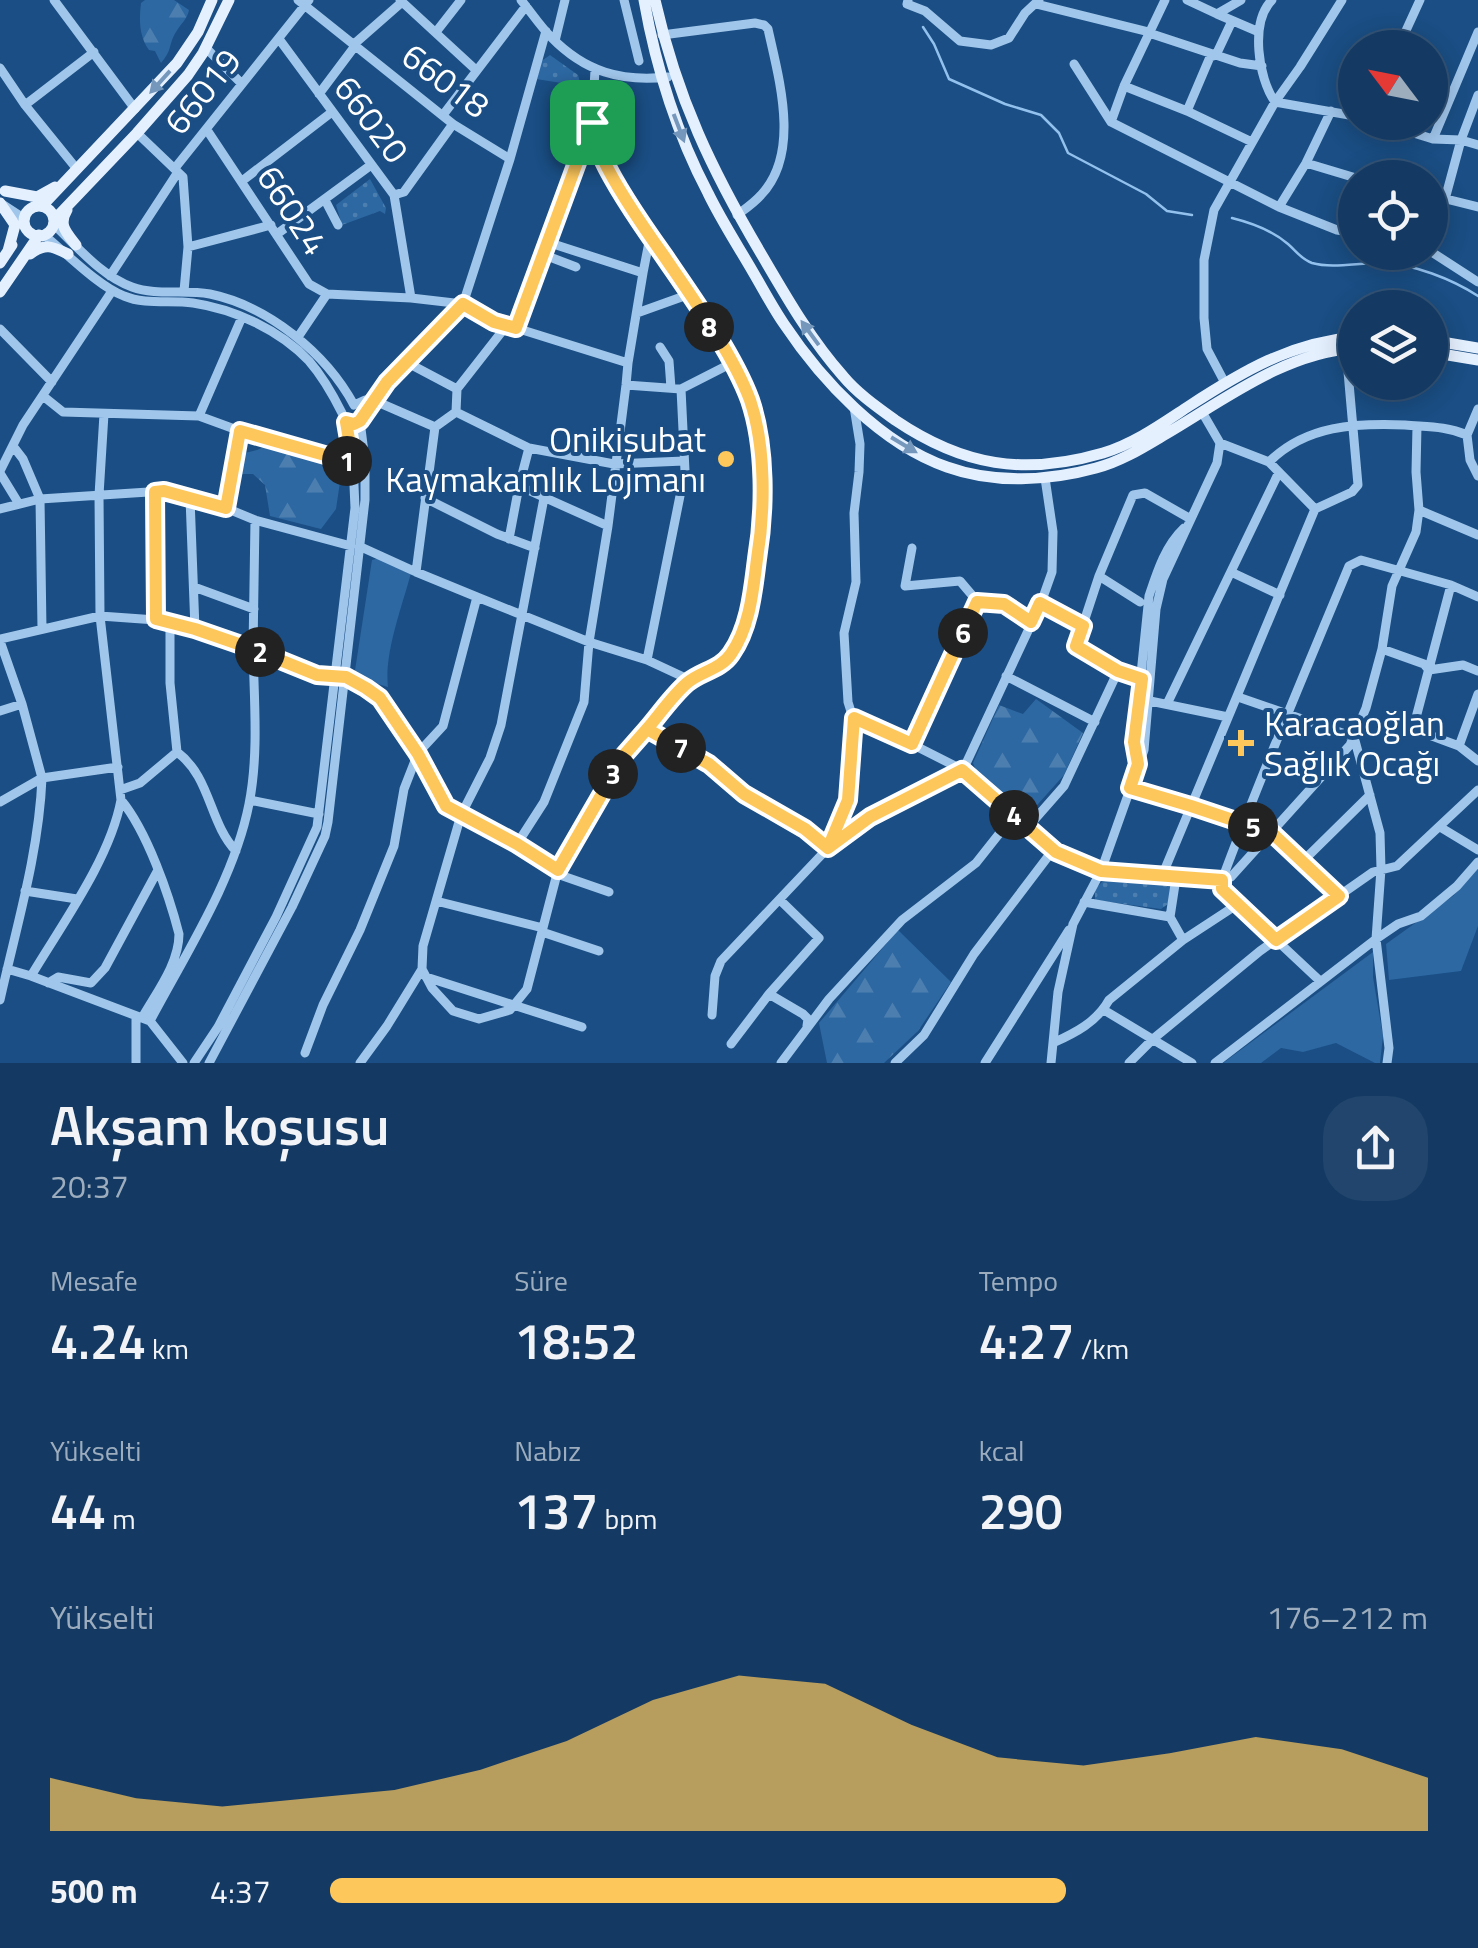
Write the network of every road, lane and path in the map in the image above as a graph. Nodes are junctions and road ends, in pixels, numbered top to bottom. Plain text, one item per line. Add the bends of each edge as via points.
1 (212, 0) edge
2 (229, 0) edge
3 (461, 0) edge
4 (565, 0) edge
5 (624, 0) edge
6 (644, 0) edge
7 (654, 0) edge
8 (908, 0) edge
9 (1165, 0) edge
10 (1187, 0) edge
11 (1241, 0) edge
12 (1272, 0) edge
13 (1342, 0) edge
14 (1420, 0) edge
15 (401, 1) edge
16 (58, 2) edge
17 (304, 2) edge
18 (1037, 2) edge
19 (523, 3) edge
20 (1217, 14) junction
21 (1232, 21) junction
22 (1406, 30) edge
23 (546, 31) junction
24 (436, 32) junction
25 (1259, 32) junction
26 (1478, 32) edge
27 (1149, 33) junction
28 (662, 35) junction
29 (279, 38) junction
30 (555, 41) junction
31 (354, 45) junction
32 (206, 48) junction
33 (94, 52) junction
34 (1216, 55) junction
35 (638, 61) dead end
36 (1074, 64) dead end
37 (1262, 66) junction
38 (0, 68) edge
39 (476, 70) junction
40 (596, 70) junction
41 (674, 76) junction
42 (660, 78) junction
43 (242, 84) junction
44 (1124, 86) junction
45 (318, 94) junction
46 (1478, 96) edge
47 (1276, 102) junction
48 (1448, 103) edge
49 (26, 104) junction
50 (136, 109) junction
51 (1188, 111) junction
52 (1332, 111) junction
53 (332, 112) junction
54 (1338, 112) edge
55 (443, 114) junction
56 (592, 122) junction
57 (1111, 122) junction
58 (454, 124) junction
59 (207, 130) junction
60 (137, 133) junction
61 (1448, 139) edge
62 (1461, 140) junction
63 (1252, 142) junction
64 (1478, 145) edge
65 (510, 158) junction
66 (1306, 164) junction
67 (370, 165) junction
68 (76, 168) junction
69 (176, 170) junction
70 (1338, 173) edge
71 (242, 181) junction
72 (1231, 182) junction
73 (63, 183) junction
74 (1448, 185) edge
75 (394, 194) junction
76 (1, 196) edge
77 (76, 196) junction
78 (325, 200) junction
79 (1448, 200) edge
80 (40, 206) junction
81 (1279, 207) junction
82 (1478, 207) edge
83 (737, 215) junction
84 (25, 222) junction
85 (338, 226) dead end
86 (48, 228) junction
87 (274, 229) junction
88 (1338, 230) edge
89 (650, 236) junction
90 (547, 242) junction
91 (188, 247) junction
92 (72, 249) junction
93 (8, 251) junction
94 (542, 254) junction
95 (23, 259) junction
96 (1448, 263) edge
97 (0, 264) edge
98 (576, 267) dead end
99 (643, 274) junction
100 (110, 276) junction
101 (1478, 282) edge
102 (112, 291) junction
103 (184, 291) junction
104 (0, 292) edge
105 (327, 294) junction
106 (690, 294) junction
107 (411, 298) junction
108 (463, 304) junction
109 (638, 312) junction
110 (242, 317) junction
111 (512, 326) junction
112 (0, 329) edge
113 (298, 337) junction
114 (1338, 340) edge
115 (1448, 343) edge
116 (660, 346) dead end
117 (1478, 348) edge
118 (1338, 350) edge
119 (1448, 355) edge
120 (1478, 360) edge
121 (406, 362) junction
122 (628, 363) junction
123 (732, 363) junction
124 (52, 382) junction
125 (1225, 383) junction
126 (626, 385) junction
127 (676, 388) junction
128 (457, 389) junction
129 (42, 396) junction
130 (373, 400) junction
131 (1352, 400) edge
132 (354, 405) junction
133 (854, 407) junction
134 (1478, 409) edge
135 (456, 412) junction
136 (1202, 412) junction
137 (104, 414) junction
138 (199, 416) junction
139 (344, 418) junction
140 (361, 419) junction
141 (1353, 425) junction
142 (1417, 426) junction
143 (435, 427) junction
144 (240, 431) junction
145 (1467, 435) junction
146 (1220, 444) junction
147 (13, 446) junction
148 (529, 448) junction
149 (684, 462) junction
150 (1270, 462) junction
151 (353, 463) junction
152 (614, 464) junction
153 (0, 472) edge
154 (1279, 472) junction
155 (1478, 476) edge
156 (1045, 478) junction
157 (519, 486) junction
158 (155, 492) junction
159 (99, 495) junction
160 (190, 498) junction
161 (425, 498) junction
162 (544, 498) junction
163 (40, 499) junction
164 (19, 504) junction
165 (226, 508) junction
166 (0, 509) edge
167 (1315, 509) junction
168 (1419, 510) junction
169 (255, 520) junction
170 (1187, 522) junction
171 (608, 526) junction
172 (1478, 535) edge
173 (510, 539) junction
174 (356, 546) junction
175 (536, 548) junction
176 (912, 548) dead end
177 (1398, 570) junction
178 (416, 572) junction
179 (1230, 572) junction
180 (1099, 576) junction
181 (1450, 585) junction
182 (194, 587) junction
183 (1280, 595) junction
184 (478, 596) junction
185 (1478, 596) edge
186 (977, 602) junction
187 (1140, 602) dead end
188 (1040, 603) junction
189 (254, 609) junction
190 (524, 615) junction
191 (100, 616) junction
192 (156, 619) junction
193 (170, 621) junction
194 (1031, 622) junction
195 (1083, 626) junction
196 (42, 629) junction
197 (195, 629) junction
198 (0, 640) edge
199 (589, 642) junction
200 (1382, 648) junction
201 (253, 649) junction
202 (647, 660) junction
203 (1429, 670) junction
204 (1118, 671) junction
205 (1478, 671) edge
206 (340, 676) junction
207 (1006, 676) junction
208 (1142, 679) junction
209 (690, 680) junction
210 (1478, 694) edge
211 (1238, 697) junction
212 (1150, 701) junction
213 (22, 704) junction
214 (1168, 704) junction
215 (0, 710) edge
216 (1288, 713) junction
217 (1228, 717) junction
218 (854, 718) junction
219 (1096, 722) junction
220 (647, 729) junction
221 (1354, 737) junction
222 (912, 744) junction
223 (1459, 746) junction
224 (177, 752) junction
225 (418, 754) junction
226 (1478, 761) edge
227 (1138, 764) junction
228 (118, 767) junction
229 (962, 770) junction
230 (42, 778) junction
231 (1130, 788) junction
232 (1478, 790) edge
233 (121, 795) junction
234 (1370, 795) junction
235 (250, 800) junction
236 (0, 802) edge
237 (1191, 806) junction
238 (318, 814) junction
239 (461, 815) junction
240 (1014, 815) junction
241 (1243, 823) junction
242 (1028, 827) junction
243 (1440, 827) junction
244 (1272, 833) junction
245 (517, 844) junction
246 (828, 848) junction
247 (1054, 850) junction
248 (1478, 850) edge
249 (236, 851) junction
250 (1304, 861) junction
251 (1478, 862) edge
252 (158, 870) junction
253 (1381, 870) junction
254 (1101, 871) junction
255 (558, 872) junction
256 (1162, 876) junction
257 (1176, 878) junction
258 (1222, 880) junction
259 (25, 891) junction
260 (609, 892) dead end
261 (1339, 896) junction
262 (77, 899) junction
263 (436, 900) junction
264 (780, 900) junction
265 (1084, 902) junction
266 (1238, 904) junction
267 (1170, 918) junction
268 (1072, 924) junction
269 (543, 930) junction
270 (1376, 939) junction
271 (1183, 940) junction
272 (1276, 940) junction
273 (6, 950) edge
274 (599, 950) dead end
275 (7, 969) junction
276 (424, 973) junction
277 (32, 976) junction
278 (1320, 980) junction
279 (48, 982) junction
280 (768, 994) junction
281 (0, 1000) edge
282 (516, 1004) junction
283 (1104, 1010) junction
284 (712, 1015) dead end
285 (142, 1019) junction
286 (806, 1026) junction
287 (582, 1027) dead end
288 (1154, 1040) junction
289 (1053, 1043) junction
290 (731, 1044) dead end
291 (305, 1053) dead end
292 (136, 1063) edge
293 (184, 1063) edge
294 (194, 1063) edge
295 (210, 1063) edge
296 (360, 1063) edge
297 (781, 1063) edge
298 (895, 1063) edge
299 (985, 1063) edge
300 (1051, 1063) edge
301 (1129, 1063) edge
302 (1192, 1063) edge
303 (1215, 1063) edge
304 (1388, 1063) edge

1 -> 50 main road via 177,63
2 - 32 main road
3 - 24 street
4 - 30 street
5 - 35 street
6 - 42 main road
7 - 28 main road
8 - 18 street via 960,41 990,45 1009,38
9 - 27 street
10 - 20 street
11 - 20 street
12 - 25 street
13 - 47 street
14 - 22 street
15 - 24 street
15 - 31 street
16 - 33 street
17 - 29 street, 66019
17 - 31 street, 66018
18 - 27 street
19 - 23 street
19 - 39 street
20 - 21 street
21 - 25 street
21 - 34 street
23 - 30 street
23 - 65 street
24 - 39 street
25 - 37 street
26 - 48 street
27 - 34 street
27 - 44 street
28 - 41 main road
28 - 83 street via 755,24 768,30 782,96 781,163 761,196
29 - 43 street, 66019
29 - 45 street, 66020
30 - 40 street
31 - 45 street
31 - 55 street, 66018
32 - 43 street
32 - 60 main road
33 - 49 street
33 - 50 street
34 - 37 street
34 - 51 street
36 - 57 street
37 - 47 street
38 - 49 street
39 - 55 street
40 - 42 street
40 - 56 street
41 - 42 street
41 - 83 main road
42 -> 133 main road via 708,194 782,321
43 - 59 street, 66019
44 - 51 street
44 - 57 street
45 - 53 street, 66020
46 - 62 street
47 - 52 street
47 - 63 street
49 - 68 street
50 - 68 main road
51 - 63 street
52 - 54 street
52 - 66 street
53 - 67 street, 66020
53 - 71 street
55 - 58 street, 66018
56 - 89 street via 602,158
56 - 90 street
57 - 72 street
58 - 65 street, 66018
58 - 75 street via 404,192
59 - 69 street, 66019
59 - 71 street, 66024
60 - 69 street
60 - 77 main road
61 - 62 street
62 - 64 street
62 - 74 street
63 - 72 street
65 - 108 street
66 - 70 street
66 - 81 street
67 - 75 street, 66020
67 - 78 street
68 - 73 main road
69 - 91 street
69 - 100 street, 66019
71 - 87 street, 66024
72 - 81 street
72 - 125 street via 1214,210 1204,260 1207,349
73 - 76 main road via 37,197
73 - 80 main road
75 - 107 street, 66020
76 - 80 street
76 - 84 street
76 - 93 main road via 14,224
77 - 86 main road
77 - 92 main road via 62,221
78 - 85 street
78 - 87 street
79 - 82 street
80 - 84 main road via 29,210
80 - 86 main road via 50,211
81 - 88 street
125 -> 83 main road via 1107,452 1028,466 958,454 924,440 844,378
84 - 86 main road via 30,232
84 - 93 main road
86 - 92 street
86 - 95 main road
87 - 91 street
87 - 105 street, 66024 via 309,284
89 - 99 street
89 - 106 street
90 - 94 street
90 - 99 street
91 - 103 street
92 - 95 main road via 39,247
92 - 100 street
92 - 102 street
93 - 97 main road
94 - 98 street
94 - 111 street
95 - 104 main road
96 - 101 street
99 - 109 street
100 - 103 street via 134,288
102 - 110 street
102 - 124 street
103 - 113 street via 226,299
105 - 107 street, 66024
105 - 113 street
106 - 109 street
106 - 123 street
107 - 108 street, 66024
108 - 111 street, 66024
108 - 121 street
109 - 122 street
110 - 138 street
110 - 139 street via 307,359
111 - 122 street, 66024
111 - 128 street
112 - 124 street
113 - 132 street
114 - 125 main road via 1300,346
115 - 117 main road
116 - 127 street
118 - 136 main road via 1268,373
119 - 120 main road
121 - 128 street
121 - 130 street
122 - 126 street
123 - 127 street
123 - 209 street via 756,427 764,520 742,633 730,656
124 - 129 street
126 - 127 street
126 - 152 street
127 - 149 street
128 - 135 street
129 - 137 street via 63,412
129 - 147 street
130 - 132 street
130 - 140 street
130 - 143 street
131 - 141 street
132 - 139 street via 345,408
132 - 140 street
133 -> 156 main road via 894,440 945,466
133 - 218 street via 860,444 856,582 844,633
134 - 145 street
135 - 143 street
135 - 148 street
136 - 146 street
136 - 156 main road via 1099,468
137 - 138 street
137 - 159 street
138 - 144 street
139 - 140 street via 354,424
139 - 151 street
140 - 174 street via 366,500
141 - 142 street
141 - 150 street via 1309,435
141 - 167 street via 1358,484
142 - 145 street
142 - 168 street
143 - 161 street
144 - 151 street
144 - 165 street
145 - 155 street
146 - 150 street
146 - 170 street
147 - 153 street
147 - 163 street
148 - 152 street
148 - 157 street
149 - 152 street
149 - 202 street
150 - 154 street
151 - 174 street
152 - 171 street
153 - 164 street
154 - 167 street
154 - 179 street
156 - 188 street via 1052,572
157 - 162 street
157 - 173 street
158 - 159 street
158 - 160 street
158 - 192 street
159 - 163 street
159 - 191 street
160 - 165 street
160 - 182 street
161 - 173 street
161 - 178 street
162 - 171 street
162 - 175 street
163 - 164 street
163 - 196 street
164 - 166 street
165 - 169 street
167 - 183 street
168 - 172 street
168 - 177 street
169 - 174 street
169 - 189 street
170 - 180 street via 1144,492 1133,494
170 - 208 street via 1149,596
170 - 212 street via 1156,609
171 - 199 street
173 - 175 street
174 - 178 street
174 - 206 street
175 - 190 street
176 - 186 street via 906,586 960,581
177 - 181 street
177 - 200 street
177 - 216 street via 1361,560 1349,566
178 - 184 street
179 - 183 street
179 - 214 street
180 - 187 street
180 - 195 street
181 - 185 street
181 - 203 street
182 - 189 street
182 - 197 street
183 - 211 street
184 - 190 street
184 - 225 street via 443,726
186 - 194 street via 1004,604
186 - 222 street
188 - 194 street
188 - 195 street
189 - 201 street
190 - 199 street
190 - 239 street via 501,724
191 - 192 street
191 - 196 street
191 - 228 street
192 - 193 street
193 - 197 street
193 - 224 street
194 - 207 street
195 - 204 street via 1076,646
196 - 198 street
197 - 201 street
198 - 213 street
199 - 202 street
199 - 245 street via 584,702 544,802
200 - 203 street
200 - 221 street
201 - 206 street via 317,675
201 - 235 street
202 - 209 street
203 - 205 street via 1463,665
203 - 223 street via 1414,729
204 - 208 street
204 - 219 street
206 - 225 street via 380,698
206 - 238 street
206 - 295 street via 325,836
207 - 219 street
207 - 229 street
208 - 227 street via 1134,742
209 - 220 street
210 - 223 street
211 - 216 street
211 - 217 street
212 - 214 street
212 - 227 street
213 - 215 street
213 - 230 street
214 - 217 street
216 - 221 street
216 - 241 street
217 - 237 street
218 - 222 street
218 - 246 street via 848,800
219 - 242 street via 1064,786
220 - 246 street
220 - 255 street via 625,754
221 - 234 street
221 - 244 street
222 - 229 street
223 - 226 street
224 - 233 street
224 - 249 street via 199,776
225 - 239 street via 446,806
225 - 291 street via 394,846
227 - 231 street
228 - 230 street
228 - 233 street
229 - 240 street
229 - 246 street via 870,817
230 - 236 street
230 - 259 street
231 - 237 street
231 - 254 street
232 - 243 street
233 - 252 street
233 - 262 street via 116,826
234 - 250 street
234 - 253 street
235 - 238 street
235 - 249 street
237 - 241 street
237 - 256 street
238 - 294 street via 276,917
239 - 245 street
239 - 263 street
240 - 242 street
240 - 286 street via 976,863 902,920
241 - 244 street
241 - 258 street
242 - 247 street
243 - 248 street
243 - 253 street via 1397,866
244 - 250 street
244 - 258 street
245 - 255 street
246 - 264 street
247 - 254 street
247 - 298 street via 974,954 924,1035
249 - 285 street
250 - 261 street
251 - 270 street via 1421,916
252 - 279 street via 92,984 58,977
252 - 285 street via 180,944
253 - 261 street
253 - 270 street
254 - 256 street
254 - 265 street
255 - 260 street
255 - 269 street
256 - 257 street
257 - 258 street
257 - 267 street
258 - 266 street
259 - 262 street
259 - 273 street
261 - 272 street
262 - 277 street
263 - 269 street
263 - 276 street via 423,946
264 - 280 street via 819,938
264 - 284 street via 721,962
265 - 267 street
265 - 268 street
266 - 271 street
266 - 272 street
267 - 271 street
268 - 289 street
268 - 299 street
269 - 274 street
269 - 282 street via 527,990
270 - 278 street
270 - 304 street
271 - 283 street
272 - 278 street
272 - 288 street
273 - 275 street
275 - 277 street
275 - 281 street
276 - 282 street
276 - 282 street via 453,1011 480,1019
276 - 296 street
277 - 279 street
278 - 303 street
279 - 285 street
280 - 286 street via 804,1014
280 - 290 street
282 - 287 street
283 - 288 street
283 - 289 street
285 - 292 street
285 - 293 street
286 - 297 street
288 - 301 street
288 - 302 street
289 - 300 street

